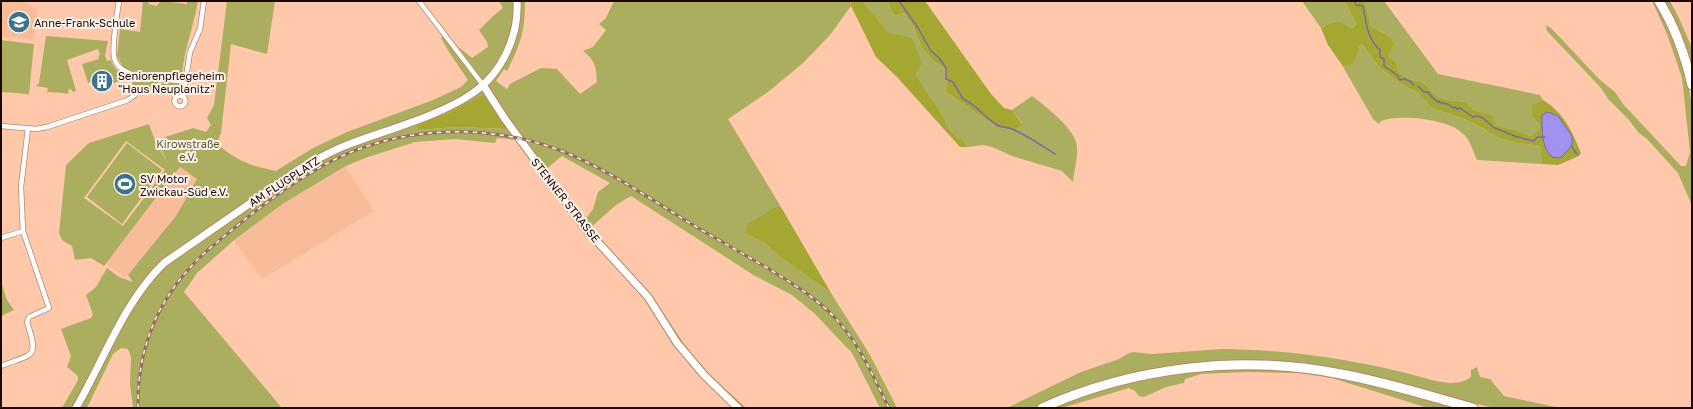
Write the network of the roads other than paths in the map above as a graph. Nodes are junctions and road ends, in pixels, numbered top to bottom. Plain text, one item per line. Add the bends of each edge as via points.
1 (118, 1) edge
2 (204, 1) edge
3 (419, 1) edge
4 (517, 1) edge
5 (1659, 1) edge
6 (186, 82) junction
7 (482, 85) junction
8 (1692, 85) edge
9 (135, 95) dead end
10 (183, 97) dead end
11 (1, 126) edge
12 (28, 128) junction
13 (23, 230) junction
14 (1, 238) edge
15 (1, 366) edge
16 (76, 408) edge
17 (738, 408) edge
18 (1042, 408) edge
19 (1473, 408) edge

1 - 6 street via 114,55 119,67 138,76
2 - 6 street via 200,29 190,52
3 - 7 street, STENNER STRASSE
4 - 7 main road, AM FLUGPLATZ via 516,23 511,41 501,64
5 - 8 highway via 1677,35
6 - 10 street
7 - 16 main road, AM FLUGPLATZ via 473,94 456,103 324,155 301,168 164,263 133,301
7 - 17 main road, STENNER STRASSE via 585,228 648,298 677,343 704,375
9 - 12 street via 128,100 47,127
11 - 12 street
12 - 13 street via 21,187
13 - 14 street
13 - 15 street via 49,308 29,317 27,322 34,351
18 - 19 highway via 1137,377 1218,366 1303,368 1349,375

